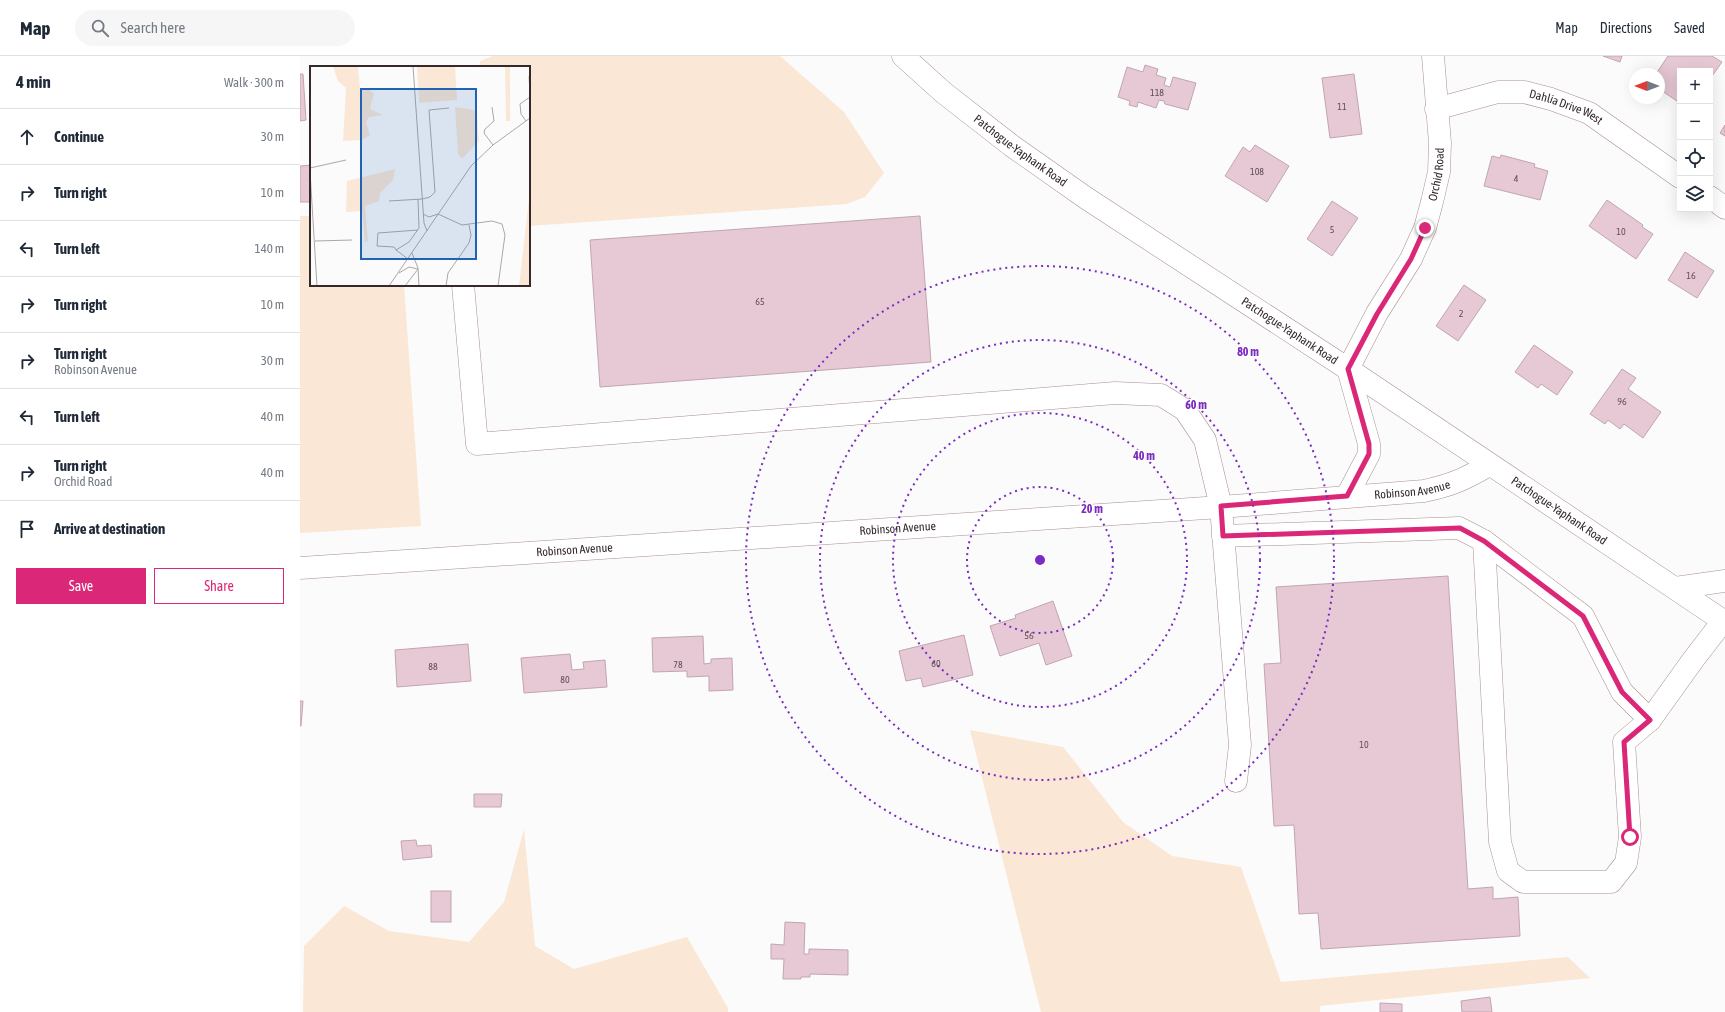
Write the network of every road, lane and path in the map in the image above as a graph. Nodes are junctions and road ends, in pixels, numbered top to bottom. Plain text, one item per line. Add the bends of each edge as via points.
1 (903, 56) edge
2 (1433, 56) edge
3 (1436, 109) junction
4 (1677, 174) edge
5 (1713, 199) edge
6 (1725, 208) edge
7 (463, 286) edge
8 (1348, 369) junction
9 (1489, 465) junction
10 (1347, 496) junction
11 (1221, 506) junction
12 (1223, 536) junction
13 (1484, 541) junction
14 (300, 568) edge
15 (1725, 581) edge
16 (1675, 588) junction
17 (1724, 622) edge
18 (1650, 720) junction
19 (1236, 780) dead end

1 - 8 street, Patchogue-Yaphank Road via 944,93 1012,146 1086,198
2 - 3 street, Orchid Road
3 - 4 street, Dahlia Drive West via 1498,92 1524,92 1544,97 1589,113
3 - 8 street, Orchid Road via 1440,143 1439,172 1425,228 1411,259 1377,314
5 - 6 street
7 - 11 street via 477,444 1115,393 1161,395 1185,410 1206,440
8 - 9 street, Patchogue-Yaphank Road
8 - 10 street via 1369,444 1369,454
9 - 10 street, Robinson Avenue via 1467,478 1424,491
9 - 16 street, Patchogue-Yaphank Road
10 - 11 street, Robinson Avenue
11 - 12 street
11 - 14 street, Robinson Avenue
12 - 13 street via 1460,528
12 - 19 street via 1240,745
13 - 18 street via 1583,616 1622,692
13 - 18 street via 1500,842 1508,871 1523,882 1611,882 1626,863 1630,837 1624,742
15 - 16 street
16 - 17 street, Patchogue-Yaphank Road
17 - 18 street

